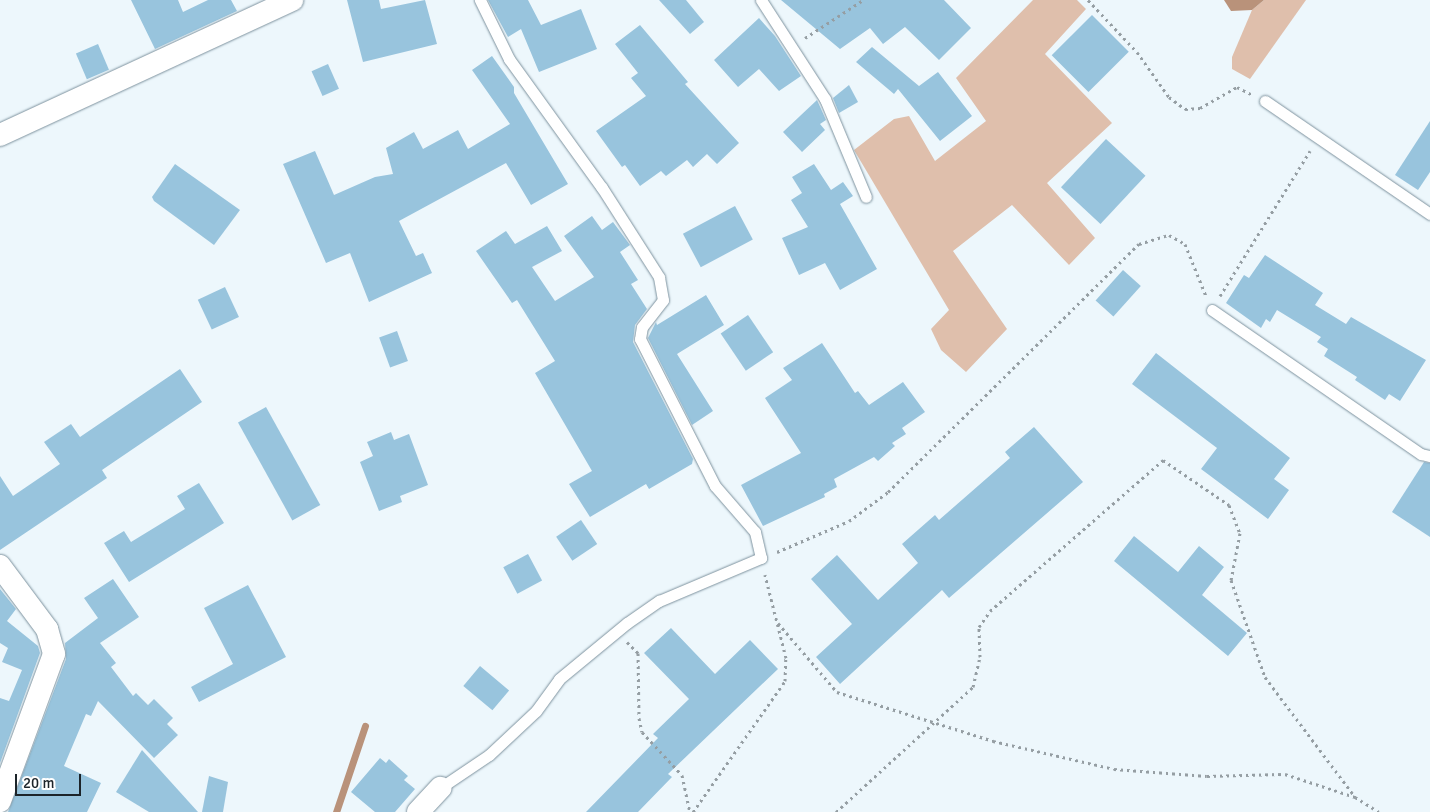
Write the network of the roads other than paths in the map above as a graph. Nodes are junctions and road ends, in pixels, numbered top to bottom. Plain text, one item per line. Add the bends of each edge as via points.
1 (292, 0) edge
2 (480, 0) edge
3 (761, 0) edge
4 (1265, 101) road end
5 (0, 136) edge
6 (866, 197) dead end
7 (1430, 214) edge
8 (1212, 310) road end
9 (1430, 456) edge
10 (0, 566) edge
11 (440, 788) joint
12 (0, 801) edge
13 (418, 812) edge

1 - 5 street
2 - 11 lane via 509,59 602,188 659,277 663,300 642,327 640,339 715,486 755,532 762,558 659,602 616,630 559,679 536,712 489,755
3 - 6 lane via 825,99
4 - 7 lane
8 - 9 lane via 1421,454
10 - 12 street via 47,629 54,654
11 - 13 street

